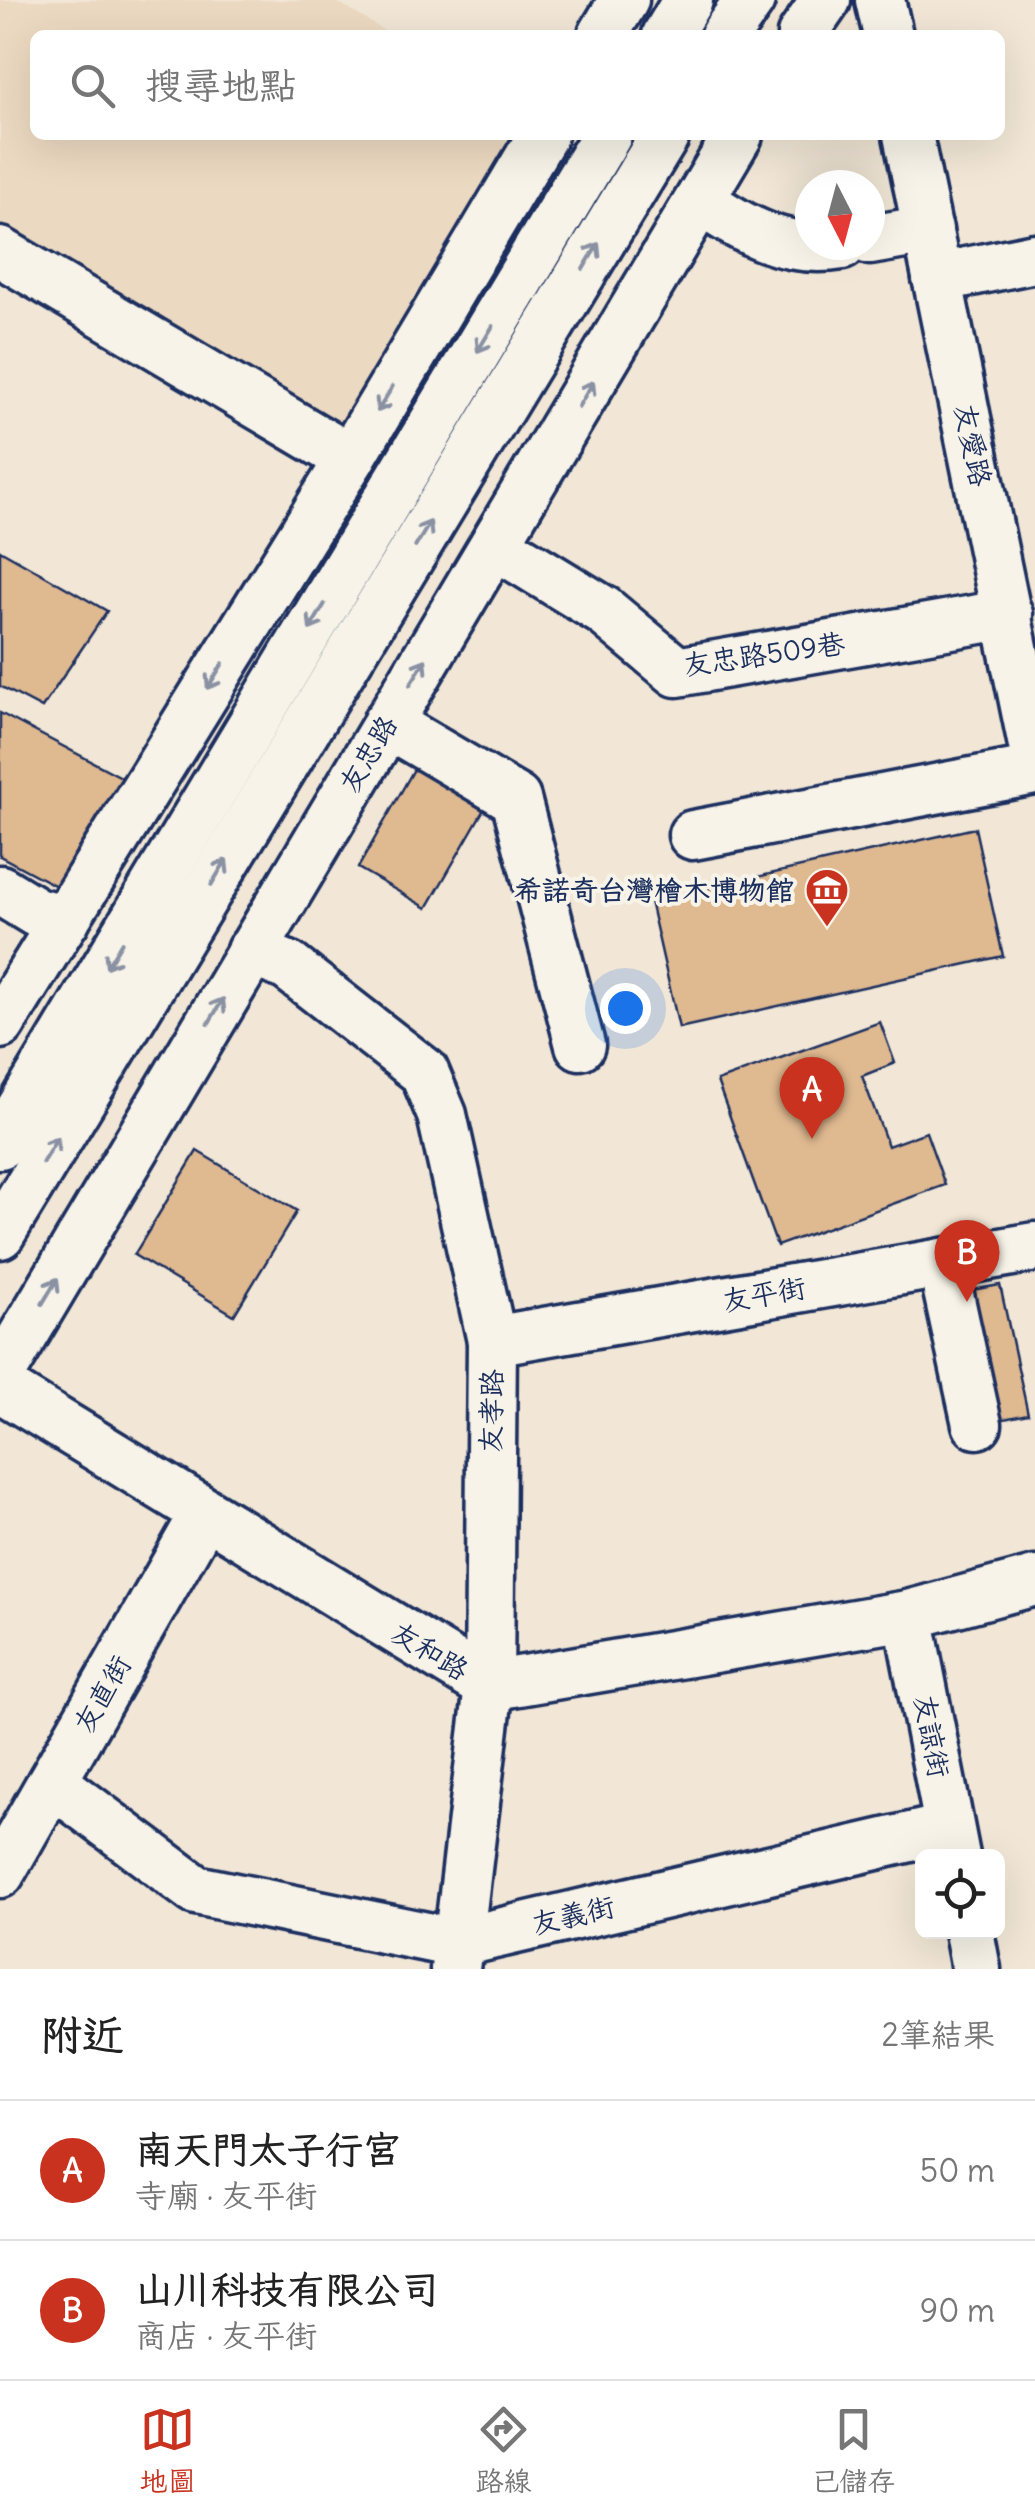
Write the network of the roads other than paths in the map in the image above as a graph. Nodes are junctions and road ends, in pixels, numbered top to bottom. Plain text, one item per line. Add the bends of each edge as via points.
1 (624, 0) edge
2 (688, 0) edge
3 (750, 0) edge
4 (826, 0) edge
5 (880, 0) edge
6 (606, 30) edge
7 (671, 30) edge
8 (729, 30) edge
9 (805, 30) edge
10 (887, 30) edge
11 (540, 140) edge
12 (604, 140) edge
13 (661, 140) edge
14 (735, 140) edge
15 (909, 140) edge
16 (700, 200) junction
17 (928, 230) junction
18 (885, 237) edge
19 (795, 245) edge
20 (0, 252) edge
21 (1035, 258) edge
22 (937, 278) junction
23 (350, 458) junction
24 (496, 544) junction
25 (1008, 614) junction
26 (386, 723) junction
27 (1035, 755) edge
28 (1035, 770) edge
29 (693, 835) dead end
30 (0, 890) edge
31 (65, 920) junction
32 (251, 951) junction
33 (0, 1024) edge
34 (580, 1045) dead end
35 (0, 1144) edge
36 (0, 1234) edge
37 (1035, 1247) edge
38 (942, 1263) junction
39 (492, 1340) junction
40 (0, 1374) edge
41 (0, 1387) edge
42 (977, 1424) dead end
43 (204, 1515) junction
44 (1035, 1582) edge
45 (908, 1615) junction
46 (489, 1686) junction
47 (52, 1782) junction
48 (952, 1842) edge
49 (0, 1874) edge
50 (970, 1939) edge
51 (456, 1956) edge
52 (976, 1969) edge

1 - 6 street
2 - 7 street
3 - 8 street
4 - 9 street
5 - 10 street
11 -> 23 street
12 -> 35 street
36 -> 13 street
14 - 16 street, 友忠路
15 - 17 street, 友愛路
16 - 19 street via 750,234
24 -> 16 street, 友忠路
17 - 18 street
17 - 22 street, 友愛路
20 - 23 street
21 - 22 street
22 - 25 street, 友愛路
23 -> 31 street
24 - 25 street, 友忠路509巷 via 604,610 677,672
26 -> 24 street, 友忠路
25 - 27 street, 友愛路
26 - 32 street, 友忠路
26 - 34 street via 516,800
28 - 29 street
30 - 31 street
31 - 33 street
32 - 39 street, 友孝路 via 288,966 424,1072 442,1116
40 -> 32 street, 友忠路
37 - 38 street, 友平街
38 - 39 street, 友平街
38 - 42 street
39 - 46 street, 友孝路
41 - 43 street, 友和路
43 - 46 street, 友和路
43 - 47 street, 友直街
44 - 45 street, 友和路
45 - 46 street, 友和路
45 - 48 street, 友諒街
46 - 51 street, 友孝路
47 - 49 street, 友直街
47 - 51 street, 友義街 via 196,1890
48 - 51 street, 友義街
50 - 52 street

